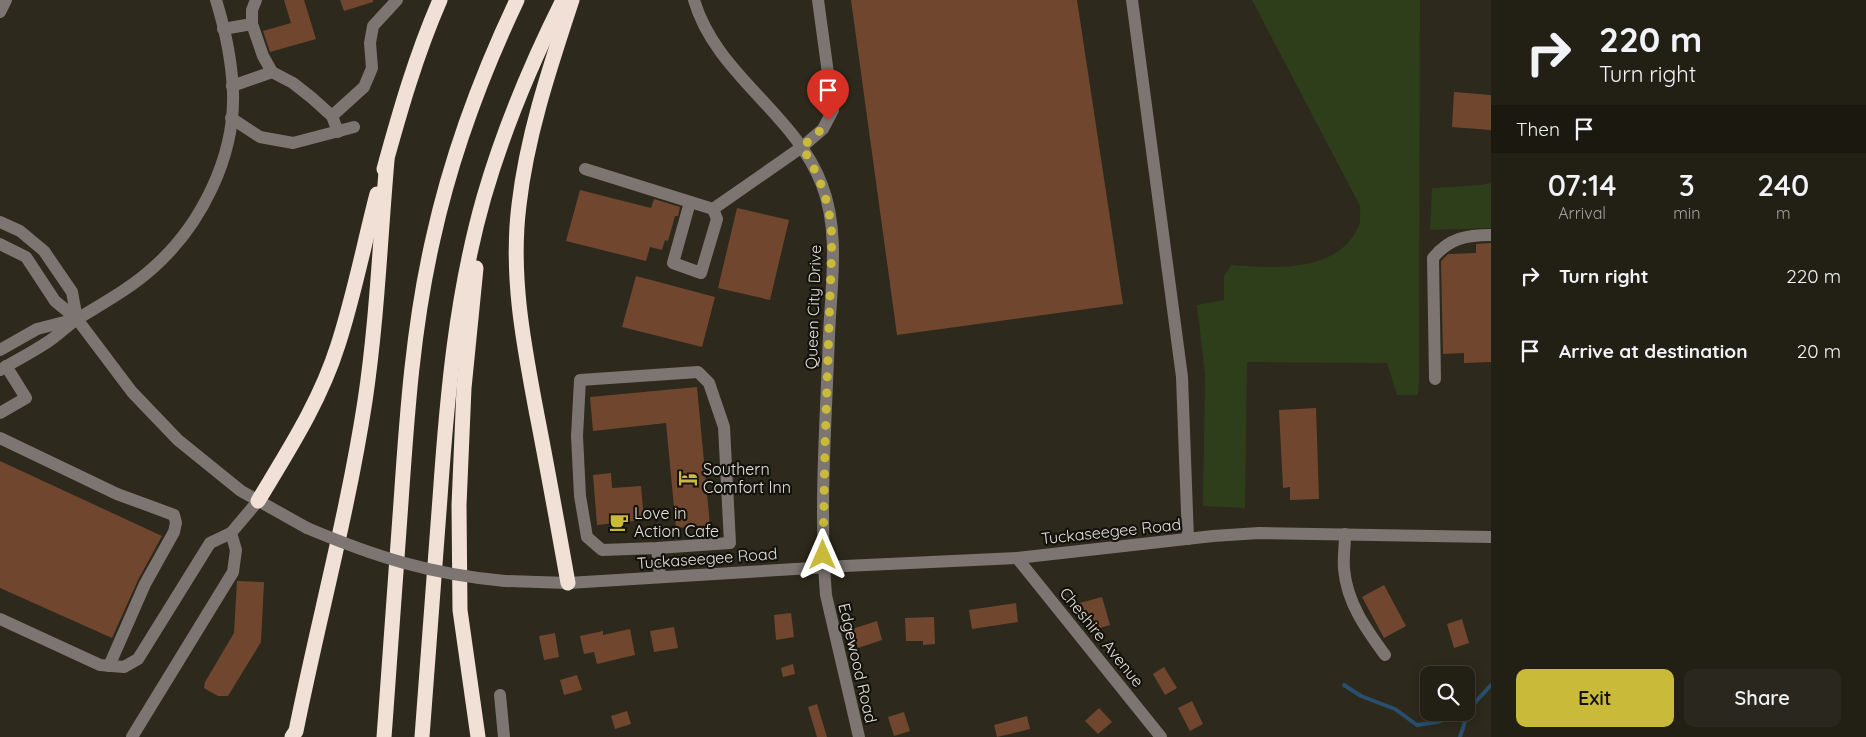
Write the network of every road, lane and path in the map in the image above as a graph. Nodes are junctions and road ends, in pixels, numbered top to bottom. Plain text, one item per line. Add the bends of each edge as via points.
1 (6, 0) edge
2 (216, 0) edge
3 (256, 0) edge
4 (397, 0) edge
5 (440, 0) edge
6 (517, 0) edge
7 (563, 0) edge
8 (572, 0) edge
9 (694, 0) edge
10 (818, 0) edge
11 (1132, 0) edge
12 (0, 12) edge
13 (252, 24) junction
14 (223, 29) junction
15 (272, 72) junction
16 (232, 86) junction
17 (332, 116) junction
18 (231, 118) junction
19 (354, 127) dead end
20 (338, 132) junction
21 (802, 147) junction
22 (387, 160) junction
23 (585, 169) dead end
24 (484, 198) junction
25 (690, 202) junction
26 (713, 209) junction
27 (0, 222) edge
28 (1491, 235) edge
29 (0, 244) edge
30 (77, 319) junction
31 (0, 350) edge
32 (3, 368) edge
33 (1434, 379) dead end
34 (0, 413) edge
35 (0, 438) edge
36 (258, 501) junction
37 (231, 533) junction
38 (1345, 534) junction
39 (1491, 537) edge
40 (1188, 539) junction
41 (657, 548) junction
42 (1017, 558) junction
43 (824, 567) junction
44 (660, 577) junction
45 (568, 583) junction
46 (0, 619) edge
47 (1385, 655) dead end
48 (109, 666) junction
49 (500, 695) dead end
50 (295, 735) edge
51 (132, 737) edge
52 (384, 737) edge
53 (422, 737) edge
54 (478, 737) edge
55 (504, 737) edge
56 (859, 737) edge
57 (1161, 737) edge

1 - 12 street
2 - 14 street
3 - 13 street
4 - 17 street via 372,26 372,68 364,87
5 - 22 highway via 412,72
6 - 52 highway via 455,155 438,215 421,300 410,389
7 - 24 highway via 518,96
8 - 45 highway via 530,144 516,240 519,315
9 - 21 street, Queen City Drive via 721,51
10 - 21 street via 833,110 822,129
11 - 40 street via 1182,377
13 - 14 street
13 - 15 street
14 - 16 street
15 - 16 street
15 - 17 street via 293,83
16 - 18 street
17 - 20 street
18 - 20 street via 260,136 294,143
18 - 30 street via 220,168 191,225 155,266 131,286
19 - 20 street
21 - 26 street
21 - 43 street, Queen City Drive via 823,186 832,239
22 - 36 highway via 338,346 324,384
22 - 50 highway via 379,282 365,402
23 - 25 street
24 - 53 highway via 462,293 453,352
24 - 54 highway via 464,388 459,505 460,610
25 - 26 street
25 - 26 street via 673,263 701,273 717,219
27 - 30 street via 20,231 44,250 72,292
28 - 33 street via 1468,235 1442,247 1434,258
29 - 30 street via 26,257 54,301
30 - 31 street via 38,329
30 - 32 street via 47,342
30 - 36 street, Tuckaseegee Road via 132,392 162,424 211,468
32 - 34 street via 26,398
35 - 48 street via 118,494 174,515 174,532 145,584
36 - 37 street
36 - 45 street, Tuckaseegee Road, bridge via 307,528 411,566 461,576
37 - 48 street via 210,543 138,659 124,667
37 - 51 street via 236,550 233,572
38 - 39 street, Tuckaseegee Road
38 - 40 street, Tuckaseegee Road via 1259,533
38 - 47 street via 1344,568 1352,604 1363,626
40 - 42 street, Tuckaseegee Road
41 - 41 street via 730,543 724,427 709,384 698,372 580,380 576,436 580,496 587,537 602,550
41 - 44 street
42 - 43 street, Tuckaseegee Road
42 - 57 street, Cheshire Avenue
43 - 44 street, Tuckaseegee Road
43 - 56 street, Edgewood Road via 826,595
44 - 45 street, Tuckaseegee Road
46 - 48 street via 100,665
49 - 55 street

